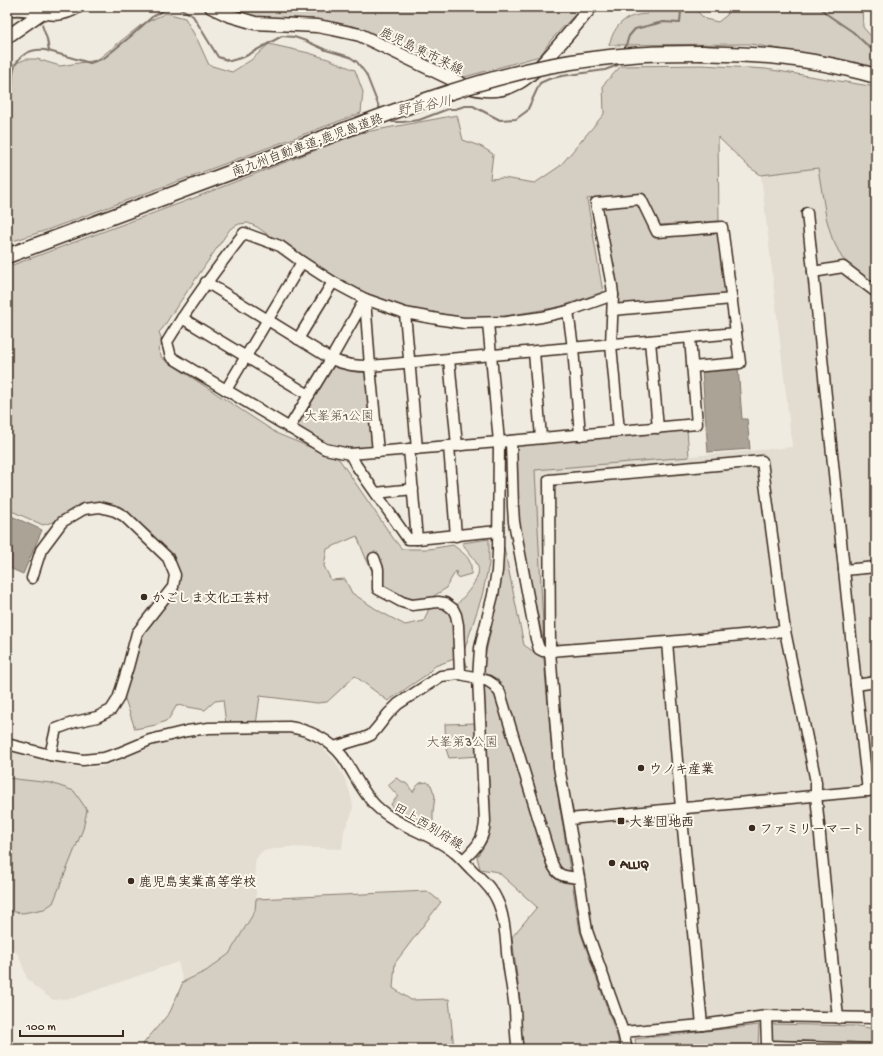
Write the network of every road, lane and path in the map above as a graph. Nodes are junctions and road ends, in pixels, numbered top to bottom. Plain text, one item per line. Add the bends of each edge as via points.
1 (80, 7) edge
2 (211, 7) edge
3 (591, 7) edge
4 (45, 10) edge
5 (7, 11) edge
6 (7, 37) edge
7 (876, 76) edge
8 (807, 213) dead end
9 (7, 256) edge
10 (302, 262) junction
11 (814, 272) junction
12 (206, 282) junction
13 (333, 282) junction
14 (876, 292) edge
15 (613, 296) junction
16 (365, 299) junction
17 (732, 299) junction
18 (568, 310) junction
19 (612, 310) junction
20 (405, 312) junction
21 (182, 318) junction
22 (268, 319) junction
23 (488, 324) junction
24 (736, 333) junction
25 (690, 338) junction
26 (298, 339) junction
27 (650, 341) junction
28 (611, 345) junction
29 (573, 348) junction
30 (534, 352) junction
31 (491, 355) junction
32 (246, 356) junction
33 (331, 359) junction
34 (449, 359) junction
35 (410, 363) junction
36 (370, 366) junction
37 (692, 367) junction
38 (226, 390) junction
39 (309, 395) junction
40 (289, 428) junction
41 (658, 428) junction
42 (619, 431) junction
43 (580, 435) junction
44 (540, 438) junction
45 (511, 441) junction
46 (499, 442) junction
47 (453, 446) junction
48 (413, 449) junction
49 (378, 452) junction
50 (350, 454) junction
51 (413, 489) junction
52 (376, 493) junction
53 (498, 531) junction
54 (456, 536) junction
55 (417, 539) junction
56 (374, 558) dead end
57 (876, 567) edge
58 (844, 570) junction
59 (32, 578) dead end
60 (785, 632) junction
61 (667, 642) junction
62 (550, 651) junction
63 (460, 674) junction
64 (478, 678) junction
65 (876, 682) edge
66 (856, 685) junction
67 (7, 744) edge
68 (334, 747) junction
69 (50, 755) junction
70 (872, 790) edge
71 (816, 795) junction
72 (681, 808) junction
73 (568, 819) junction
74 (463, 860) junction
75 (578, 878) junction
76 (766, 1016) junction
77 (838, 1018) junction
78 (876, 1018) edge
79 (702, 1024) junction
80 (623, 1032) junction
81 (809, 1048) edge
82 (518, 1049) edge
83 (627, 1049) edge
84 (876, 1049) edge

1 - 4 street via 53,15
2 - 3 main road, 鹿児島東市来線 via 255,23 317,26 360,35 468,87 491,90 517,84 540,67
4 - 5 street
4 - 6 main road
7 - 9 highway, 南九州自動車道;鹿児島道路, bridge via 807,61 702,53 632,55 549,66 506,75 422,101
8 - 11 street
10 - 12 street via 280,246 244,233
10 - 13 street
10 - 22 street
11 - 14 street via 843,267
11 - 58 street
12 - 21 street
12 - 22 street
13 - 16 street
13 - 26 street
15 - 17 street via 596,203 641,199 657,232 722,227
15 - 18 street
15 - 19 street
16 - 20 street
16 - 33 street
16 - 36 street
17 - 19 street
17 - 24 street
18 - 23 street via 542,317
18 - 29 street
19 - 28 street
20 - 23 street via 464,323
20 - 35 street
21 - 32 street
21 - 38 street via 167,342 171,357
22 - 26 street
22 - 32 street
23 - 31 street
24 - 25 street
24 - 37 street via 740,363
25 - 27 street
25 - 37 street
26 - 33 street
27 - 28 street
27 - 41 street
28 - 29 street
28 - 42 street
29 - 30 street
29 - 43 street
30 - 31 street
30 - 44 street
31 - 34 street
31 - 46 street
32 - 38 street
32 - 39 street
33 - 36 street via 344,364
33 - 39 street
34 - 35 street
34 - 47 street
35 - 36 street
35 - 48 street
36 - 49 street
37 - 41 street via 697,424
38 - 40 street
39 - 40 street
40 - 50 street via 325,449
41 - 42 street
42 - 43 street
43 - 44 street
44 - 45 street
45 - 46 street
45 - 62 street via 514,522 536,639 539,649
46 - 47 street
46 - 53 street
47 - 48 street
47 - 54 street
48 - 49 street
48 - 51 street
49 - 50 street
50 - 52 street
51 - 52 street
51 - 55 street
52 - 55 street via 408,539
53 - 54 street
53 - 64 street via 497,571 481,642
54 - 55 street
56 - 63 street via 378,569 378,589 412,605 438,602 445,603 453,609 458,625
57 - 58 street
58 - 66 street
59 - 69 street via 41,550 62,522 84,509 100,507 124,516 168,558 175,575 173,587 137,633 118,699 112,710 56,730
60 - 61 street
60 - 62 street via 762,461 549,480
60 - 71 street via 816,782
61 - 62 street
61 - 72 street
62 - 73 street via 559,767
63 - 64 street
63 - 68 street via 440,676 398,704 371,735
64 - 74 street via 484,830 481,840
64 - 75 street via 494,685 500,693 555,870 560,875
65 - 66 street
66 - 70 street
67 - 69 street, 田上西別府線
68 - 69 street, 田上西別府線 via 310,732 289,727 209,728 150,740 104,758 83,760
68 - 74 street, 田上西別府線 via 364,791 383,812 435,840
70 - 71 street
71 - 72 street
71 - 77 street
72 - 73 street
72 - 79 street
73 - 75 street
74 - 82 street, 田上西別府線 via 489,887 500,906 506,936
75 - 80 street via 586,931
76 - 77 street
76 - 79 street
76 - 81 street via 767,1046
77 - 78 street
79 - 80 street
80 - 83 street
81 - 84 street

